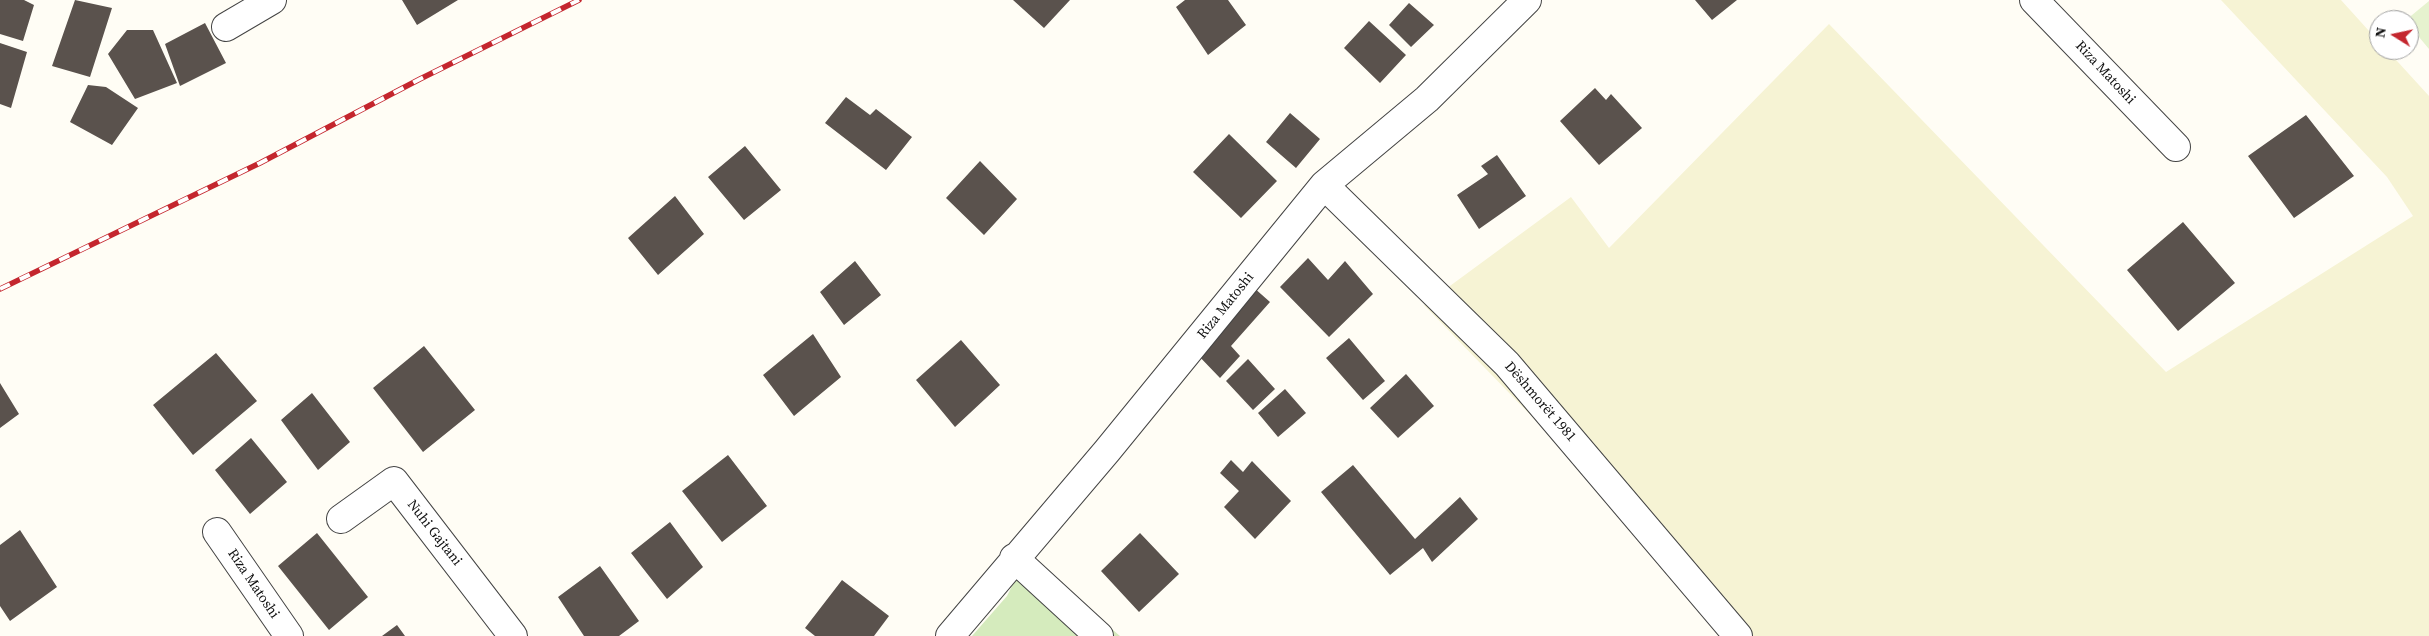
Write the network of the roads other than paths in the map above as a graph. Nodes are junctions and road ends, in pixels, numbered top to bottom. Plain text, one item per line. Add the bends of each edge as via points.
1 (272, 0) edge
2 (1527, 0) edge
3 (2034, 0) edge
4 (226, 27) dead end
5 (2176, 147) dead end
6 (1324, 185) junction
7 (342, 519) dead end
8 (217, 532) dead end
9 (1014, 558) junction
10 (289, 636) edge
11 (513, 636) edge
12 (950, 636) edge
13 (1099, 636) edge
14 (1738, 636) edge

1 - 4 street
2 - 6 street, Riza Matoshi via 1426,99
3 - 5 street, Riza Matoshi
6 - 9 street, Riza Matoshi via 1107,451
6 - 14 street, Dëshmorët 1981 via 1508,364
7 - 11 street, Nuhi Gajtani via 394,481
8 - 10 street, Riza Matoshi
9 - 12 street, Riza Matoshi
9 - 13 street

